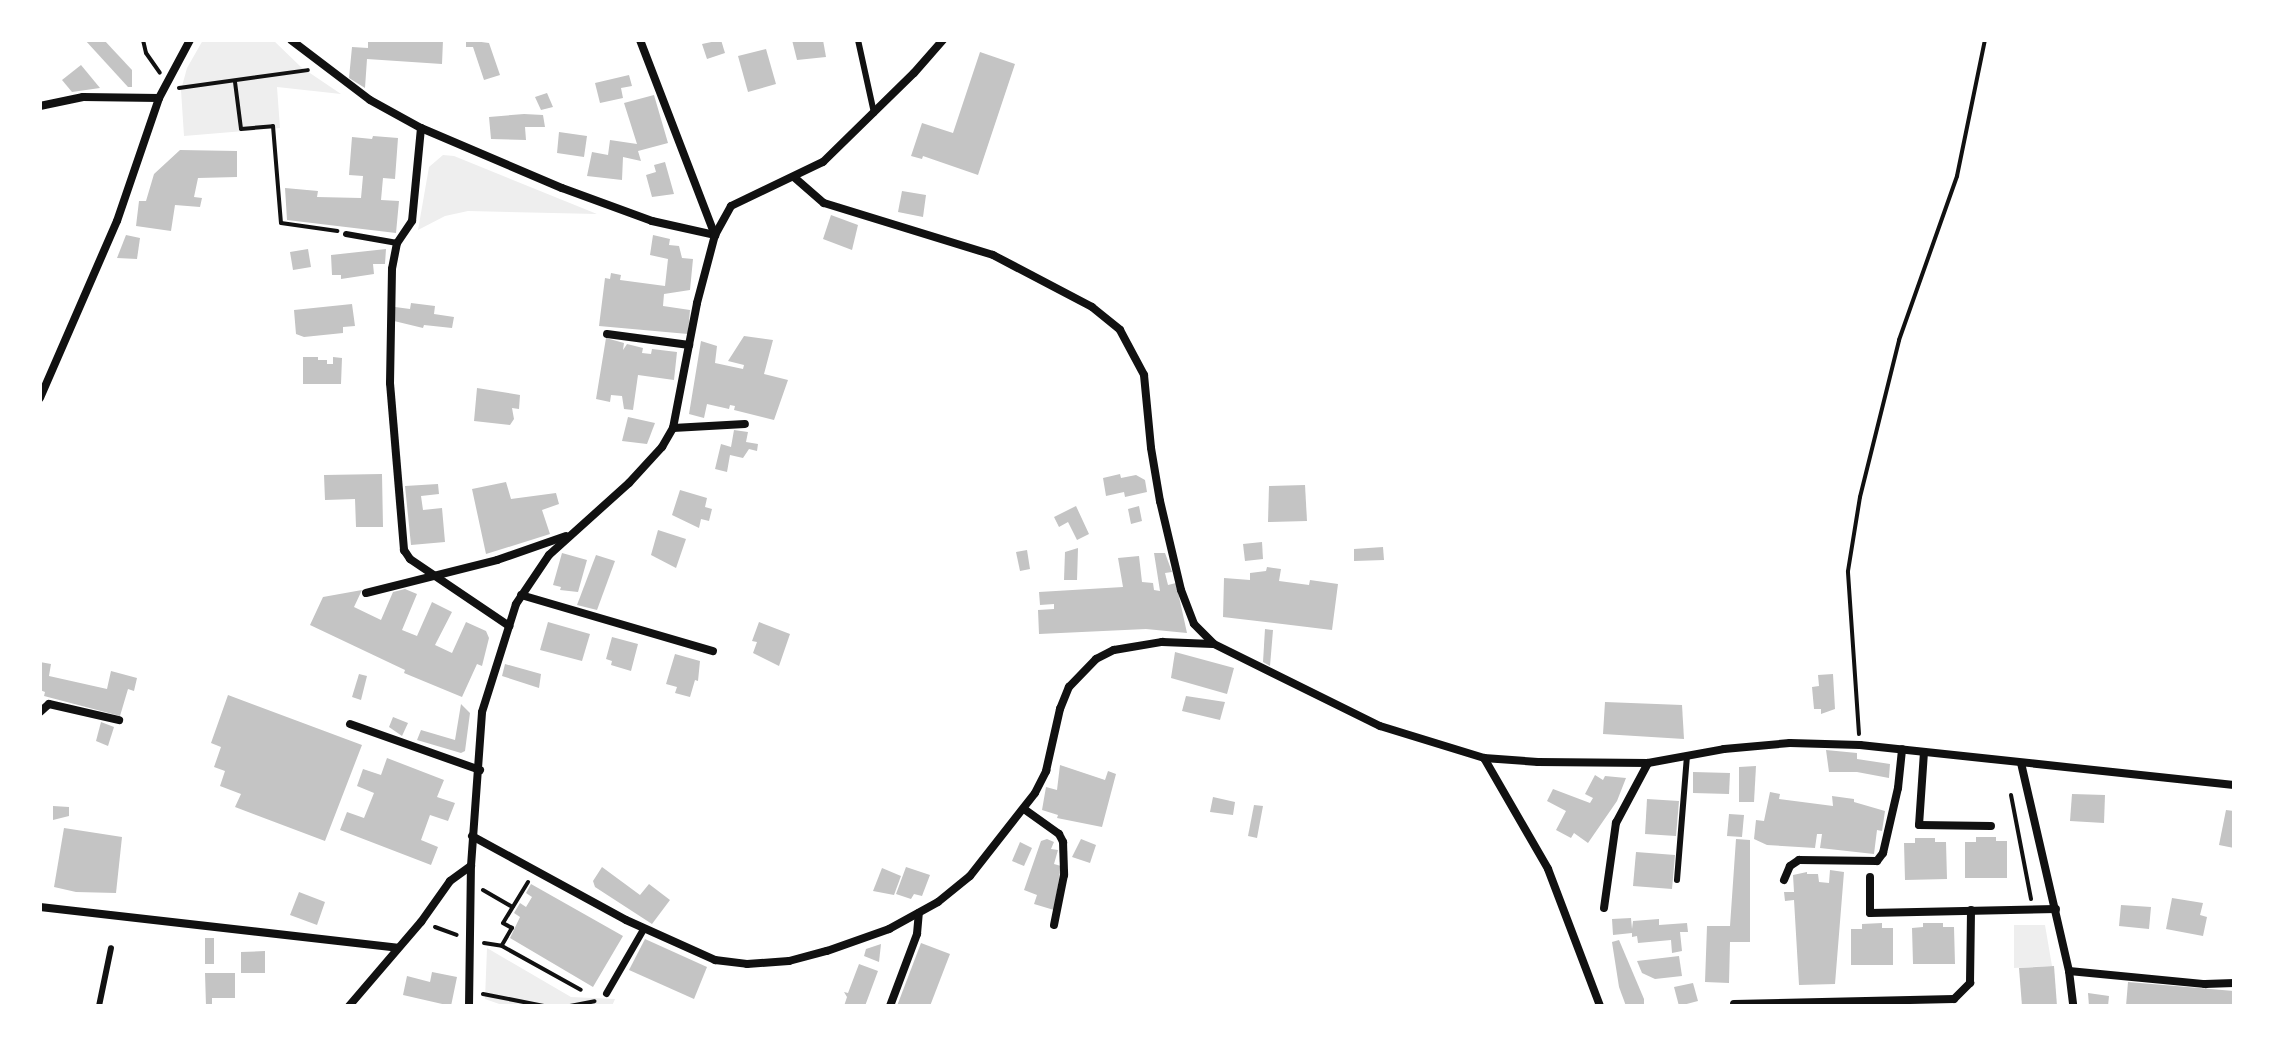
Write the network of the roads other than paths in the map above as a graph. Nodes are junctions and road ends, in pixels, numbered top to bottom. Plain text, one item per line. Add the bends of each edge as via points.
1 (190, 40) edge
2 (291, 40) edge
3 (640, 40) edge
4 (858, 40) edge
5 (943, 40) edge
6 (159, 98) junction
7 (40, 106) edge
8 (874, 113) junction
9 (421, 128) junction
10 (795, 178) junction
11 (346, 234) road end
12 (715, 235) junction
13 (397, 243) junction
14 (607, 334) dead end
15 (689, 345) junction
16 (40, 398) edge
17 (745, 424) dead end
18 (673, 428) junction
19 (570, 534) junction
20 (436, 577) junction
21 (366, 593) dead end
22 (521, 595) junction
23 (509, 626) junction
24 (1214, 644) junction
25 (713, 651) dead end
26 (40, 712) edge
27 (119, 720) dead end
28 (350, 724) dead end
29 (1902, 749) junction
30 (1924, 752) junction
31 (1687, 756) junction
32 (1484, 758) junction
33 (1648, 763) junction
34 (2021, 763) junction
35 (480, 770) junction
36 (2234, 785) edge
37 (1024, 809) junction
38 (1991, 826) dead end
39 (472, 836) junction
40 (471, 866) junction
41 (1870, 877) dead end
42 (1677, 880) dead end
43 (1784, 880) dead end
44 (40, 907) edge
45 (1604, 908) dead end
46 (2056, 909) junction
47 (1971, 910) junction
48 (919, 913) junction
49 (1054, 925) dead end
50 (643, 929) junction
51 (111, 948) dead end
52 (398, 948) junction
53 (2069, 971) junction
54 (2234, 983) edge
55 (606, 993) road end
56 (1734, 1004) edge
57 (99, 1006) edge
58 (349, 1006) edge
59 (469, 1006) edge
60 (890, 1006) edge
61 (1600, 1006) edge
62 (2073, 1006) edge

1 - 6 street
2 - 9 street via 370,100
3 - 12 street
4 - 8 lane
5 - 8 street
6 - 7 street via 83,97
6 - 16 street via 117,221
8 - 10 street via 823,162
9 - 12 street via 652,221
9 - 13 street via 412,221
10 - 12 street via 731,206
10 - 24 street via 824,203 993,255 1092,307 1120,330 1144,375 1151,448 1181,590 1194,624
11 - 13 lane
12 - 15 street
13 - 20 street via 390,383 404,550
14 - 15 street
15 - 18 street
17 - 18 street
18 - 19 street via 629,483
19 - 20 street
19 - 22 street
20 - 21 street
20 - 23 street
22 - 23 street
22 - 25 street
23 - 35 street via 482,712
24 - 32 street via 1380,726
24 - 37 street via 1162,642 1114,650 1081,671 1060,709 1046,771
26 - 27 street via 49,704
28 - 35 street
29 - 30 street
29 - 31 street via 1790,743
29 - 43 street via 1898,788 1877,861 1799,860
30 - 34 street
30 - 38 street via 1919,825
31 - 33 street
31 - 42 lane
32 - 33 street
32 - 61 street via 1548,869
33 - 45 street via 1616,823
34 - 36 street
34 - 46 street
35 - 39 street
37 - 48 street via 970,876
37 - 49 street via 1063,842 1064,875
39 - 40 street
39 - 50 street
40 - 52 street via 450,881
40 - 59 street
41 - 47 street via 1870,913
44 - 52 street
46 - 47 street
46 - 53 street
47 - 56 street via 1970,983 1954,999
48 - 50 street via 827,951 747,964 715,960
48 - 60 street via 917,934
50 - 55 street
51 - 57 lane
52 - 58 street
53 - 54 street
53 - 62 street

